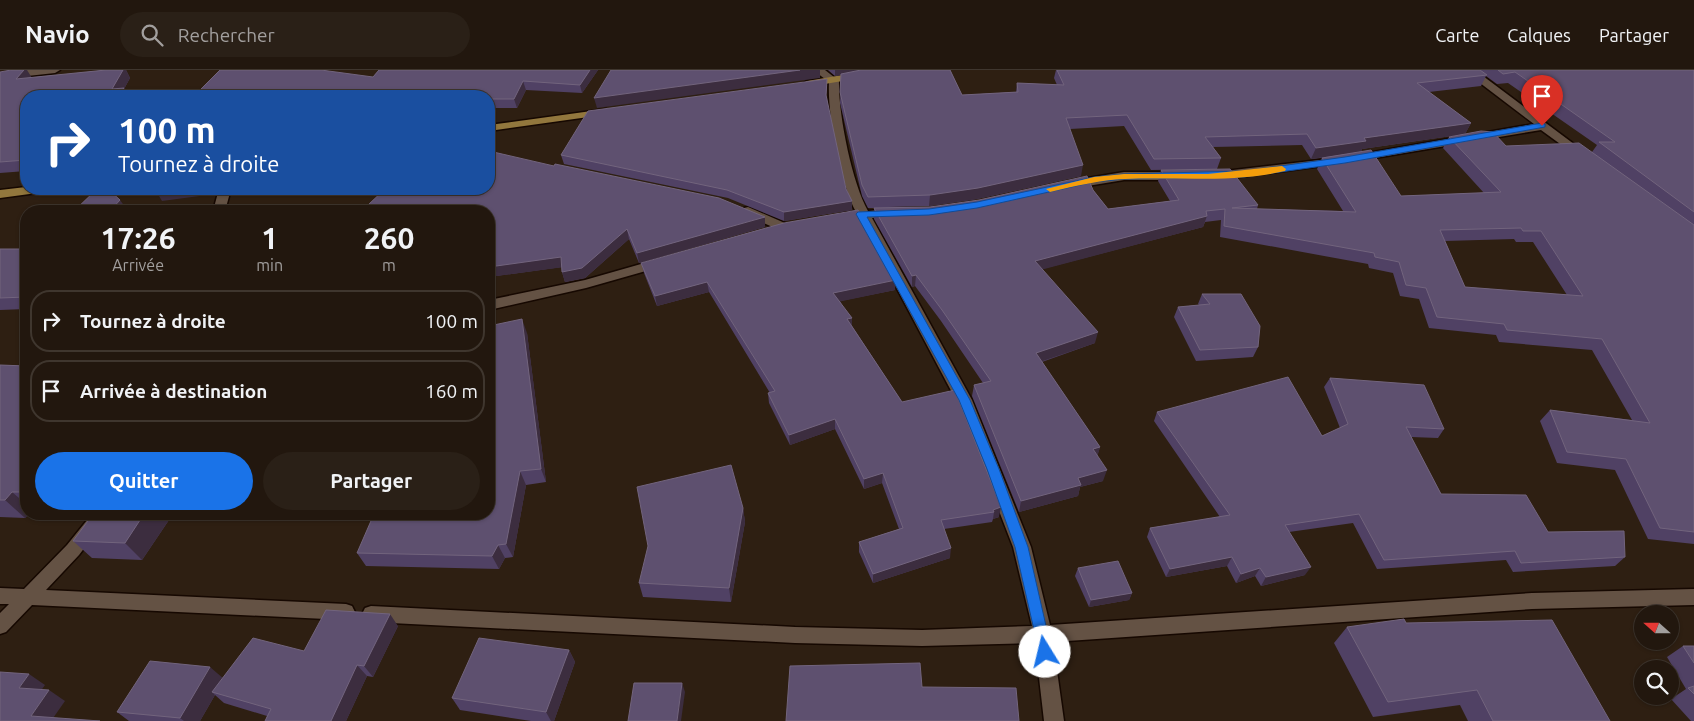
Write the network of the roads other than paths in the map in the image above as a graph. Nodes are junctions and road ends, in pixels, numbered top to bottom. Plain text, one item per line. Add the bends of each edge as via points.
1 (55, 70) edge
2 (818, 70) edge
3 (890, 70) edge
4 (1468, 70) edge
5 (873, 71) edge
6 (0, 76) edge
7 (834, 80) junction
8 (794, 86) edge
9 (617, 110) edge
10 (1542, 126) junction
11 (495, 127) edge
12 (1589, 160) edge
13 (1055, 188) edge
14 (20, 191) edge
15 (0, 194) edge
16 (733, 206) edge
17 (910, 212) edge
18 (861, 214) junction
19 (832, 219) edge
20 (765, 232) edge
21 (671, 260) edge
22 (495, 304) edge
23 (97, 520) edge
24 (0, 596) edge
25 (29, 597) junction
26 (1694, 597) edge
27 (0, 626) edge
28 (1043, 634) junction
29 (1054, 721) edge

1 - 6 street
2 - 7 street
3 - 5 main road
4 - 10 street
5 - 7 main road
7 - 8 main road
7 - 18 street via 833,103 846,166
9 - 11 main road
10 - 12 street
10 - 13 street via 1244,174 1124,176
14 - 15 main road
16 - 20 street via 788,226
17 - 18 street
18 - 19 street
18 - 28 street via 964,400 1022,547
21 - 22 street via 586,284
23 - 25 street
24 - 25 street
25 - 27 street
25 - 28 street via 795,635 922,638
26 - 28 street via 1532,601
28 - 29 street

